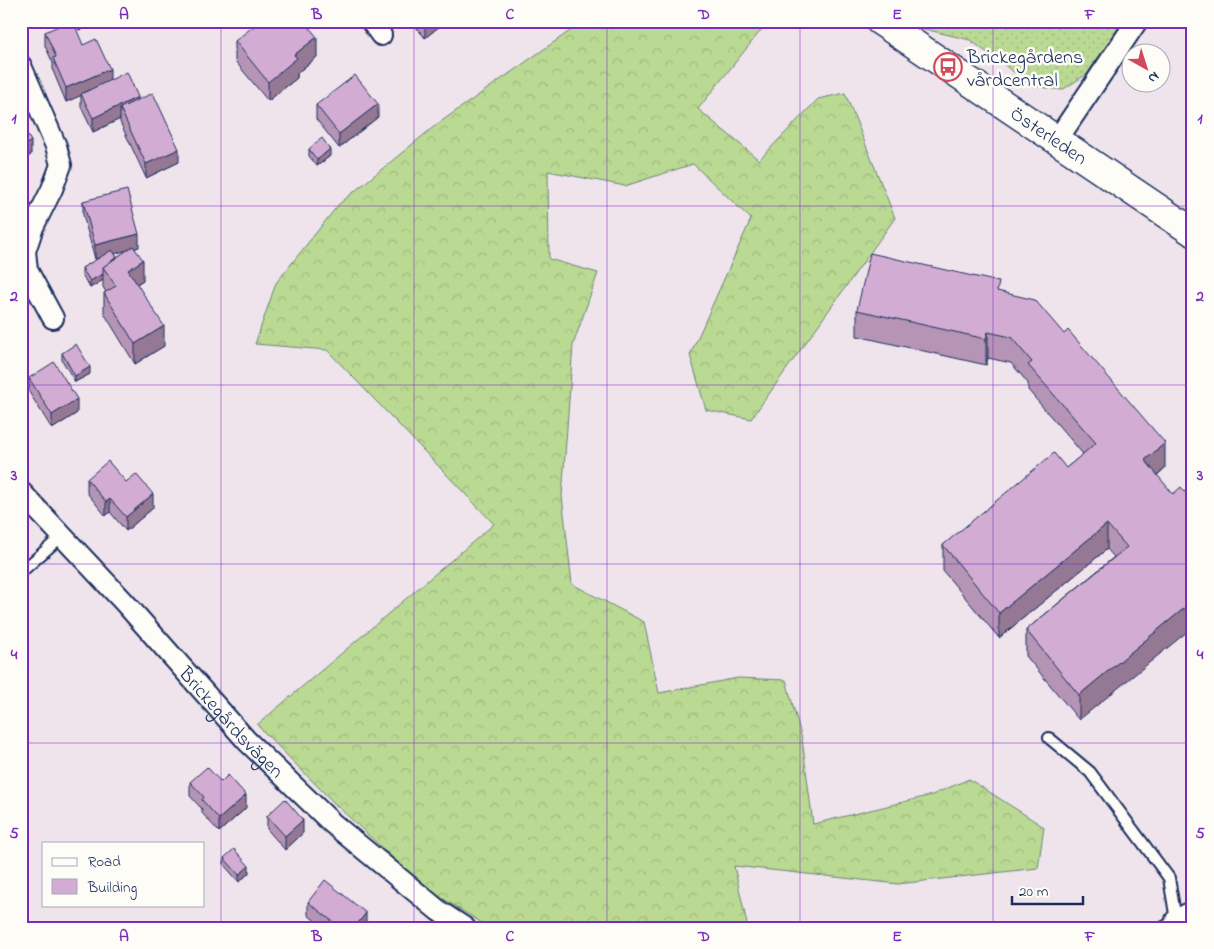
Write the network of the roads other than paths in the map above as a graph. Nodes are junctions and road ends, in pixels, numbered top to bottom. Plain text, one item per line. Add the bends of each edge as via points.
1 (880, 21) edge
2 (1137, 21) edge
3 (21, 66) edge
4 (1057, 140) junction
5 (1193, 232) edge
6 (53, 318) dead end
7 (21, 492) edge
8 (62, 536) junction
9 (21, 572) edge
10 (1049, 738) dead end
11 (1178, 922) edge
12 (465, 928) edge

1 - 4 main road, Österleden
2 - 4 street
3 - 6 street via 61,165 25,251 27,270
4 - 5 main road, Österleden
7 - 8 street, Brickegårdsvägen
8 - 9 lane
8 - 12 street, Brickegårdsvägen via 247,741 332,823 439,911
10 - 11 lane via 1090,772 1169,878

